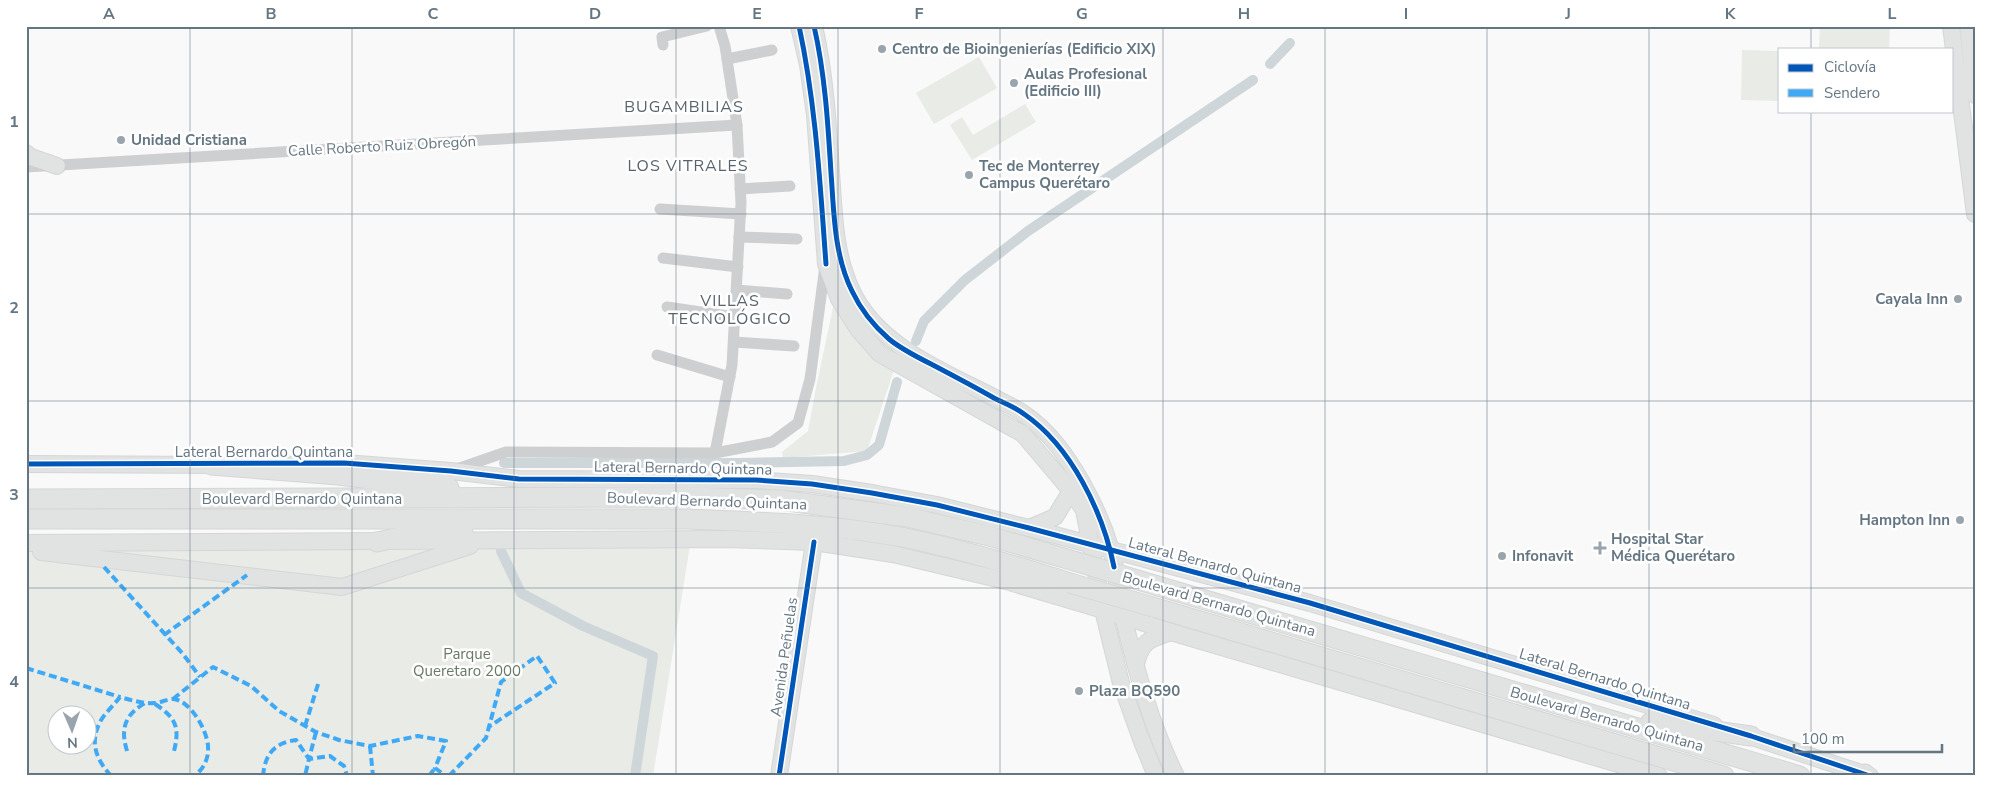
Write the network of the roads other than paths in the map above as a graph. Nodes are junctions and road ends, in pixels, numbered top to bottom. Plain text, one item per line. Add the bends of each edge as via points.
1 (707, 26) edge
2 (719, 26) edge
3 (799, 26) edge
4 (814, 26) edge
5 (1951, 26) edge
6 (1968, 26) edge
7 (662, 45) dead end
8 (772, 50) dead end
9 (727, 59) junction
10 (1975, 95) edge
11 (737, 125) junction
12 (1970, 149) edge
13 (26, 153) edge
14 (57, 166) junction
15 (26, 167) edge
16 (790, 186) dead end
17 (740, 189) junction
18 (660, 209) dead end
19 (741, 214) junction
20 (1975, 214) edge
21 (740, 237) junction
22 (797, 239) dead end
23 (663, 258) dead end
24 (826, 264) junction
25 (738, 267) junction
26 (737, 290) junction
27 (787, 294) dead end
28 (667, 307) dead end
29 (735, 317) junction
30 (734, 342) junction
31 (794, 346) dead end
32 (657, 354) dead end
33 (730, 377) junction
34 (715, 453) junction
35 (27, 464) edge
36 (212, 465) junction
37 (451, 471) junction
38 (486, 489) junction
39 (1071, 490) junction
40 (513, 491) junction
41 (26, 499) edge
42 (1089, 509) junction
43 (26, 519) edge
44 (1029, 528) junction
45 (499, 531) junction
46 (1053, 534) junction
47 (378, 542) joint
48 (814, 542) junction
49 (26, 543) edge
50 (1091, 545) junction
51 (26, 550) edge
52 (1111, 550) junction
53 (1157, 562) junction
54 (1078, 602) junction
55 (1104, 610) junction
56 (1123, 616) junction
57 (1149, 625) junction
58 (1171, 632) junction
59 (1136, 664) junction
60 (1587, 713) junction
61 (1751, 736) junction
62 (1867, 775) edge
63 (780, 776) edge
64 (1156, 776) edge
65 (1176, 776) edge
66 (1659, 776) edge
67 (1724, 776) edge
68 (1800, 776) edge

1 - 7 street via 662,36
2 - 9 street
3 - 24 street via 814,114
4 - 42 street via 827,112 840,261 852,292 889,339 1024,413 1047,433 1064,453
5 - 12 street
6 - 10 street
8 - 9 street
9 - 11 street
11 - 14 street, Calle Roberto Ruiz Obregón
11 - 17 street
12 - 20 street
13 - 14 street
14 - 15 street, Calle Roberto Ruiz Obregón
16 - 17 street
17 - 19 street
18 - 19 street
19 - 21 street
21 - 22 street
21 - 25 street
23 - 25 street
24 - 34 street via 810,379 798,423 772,442
24 - 39 street via 840,299 858,330 880,354 1023,434
25 - 26 street
26 - 27 street
26 - 29 street
28 - 29 street
29 - 30 street
30 - 31 street
30 - 33 street
32 - 33 street
33 - 34 street
34 - 37 street via 506,452
35 - 36 street, Lateral Bernardo Quintana
36 - 37 street, Lateral Bernardo Quintana via 344,464
36 - 38 main road
37 - 38 street, Lateral Bernardo Quintana
38 - 40 main road, Boulevard Bernardo Quintana
38 - 41 main road, Boulevard Bernardo Quintana
39 - 42 street
39 - 44 street via 1055,517
40 - 44 street, Lateral Bernardo Quintana via 756,480 812,484 919,502
40 - 60 main road, Boulevard Bernardo Quintana, bridge via 536,498 780,500 907,517 988,536
42 - 50 street
42 - 52 street
43 - 45 main road, Boulevard Bernardo Quintana
44 - 46 street, Lateral Bernardo Quintana
45 - 47 main road via 419,533
45 - 48 street
45 - 51 street via 342,587
45 - 67 main road, Boulevard Bernardo Quintana, bridge via 582,519 688,519 777,523 900,537 994,559
46 - 50 street, Lateral Bernardo Quintana
46 - 54 street via 1080,556 1086,588
47 - 49 street
48 - 54 street via 893,554
48 - 63 street, Avenida Peñuelas
50 - 52 street, Lateral Bernardo Quintana
50 - 55 street
52 - 53 street, Lateral Bernardo Quintana
52 - 56 street
53 - 57 street via 1146,570 1139,593
53 - 61 street, Lateral Bernardo Quintana via 1310,603
54 - 55 street
55 - 56 street
55 - 64 street via 1126,699
56 - 57 street
56 - 59 street
57 - 58 street
58 - 59 street via 1145,643
58 - 66 street
59 - 65 street via 1152,718
60 - 61 main road
60 - 68 main road, Boulevard Bernardo Quintana
61 - 62 street, Lateral Bernardo Quintana

